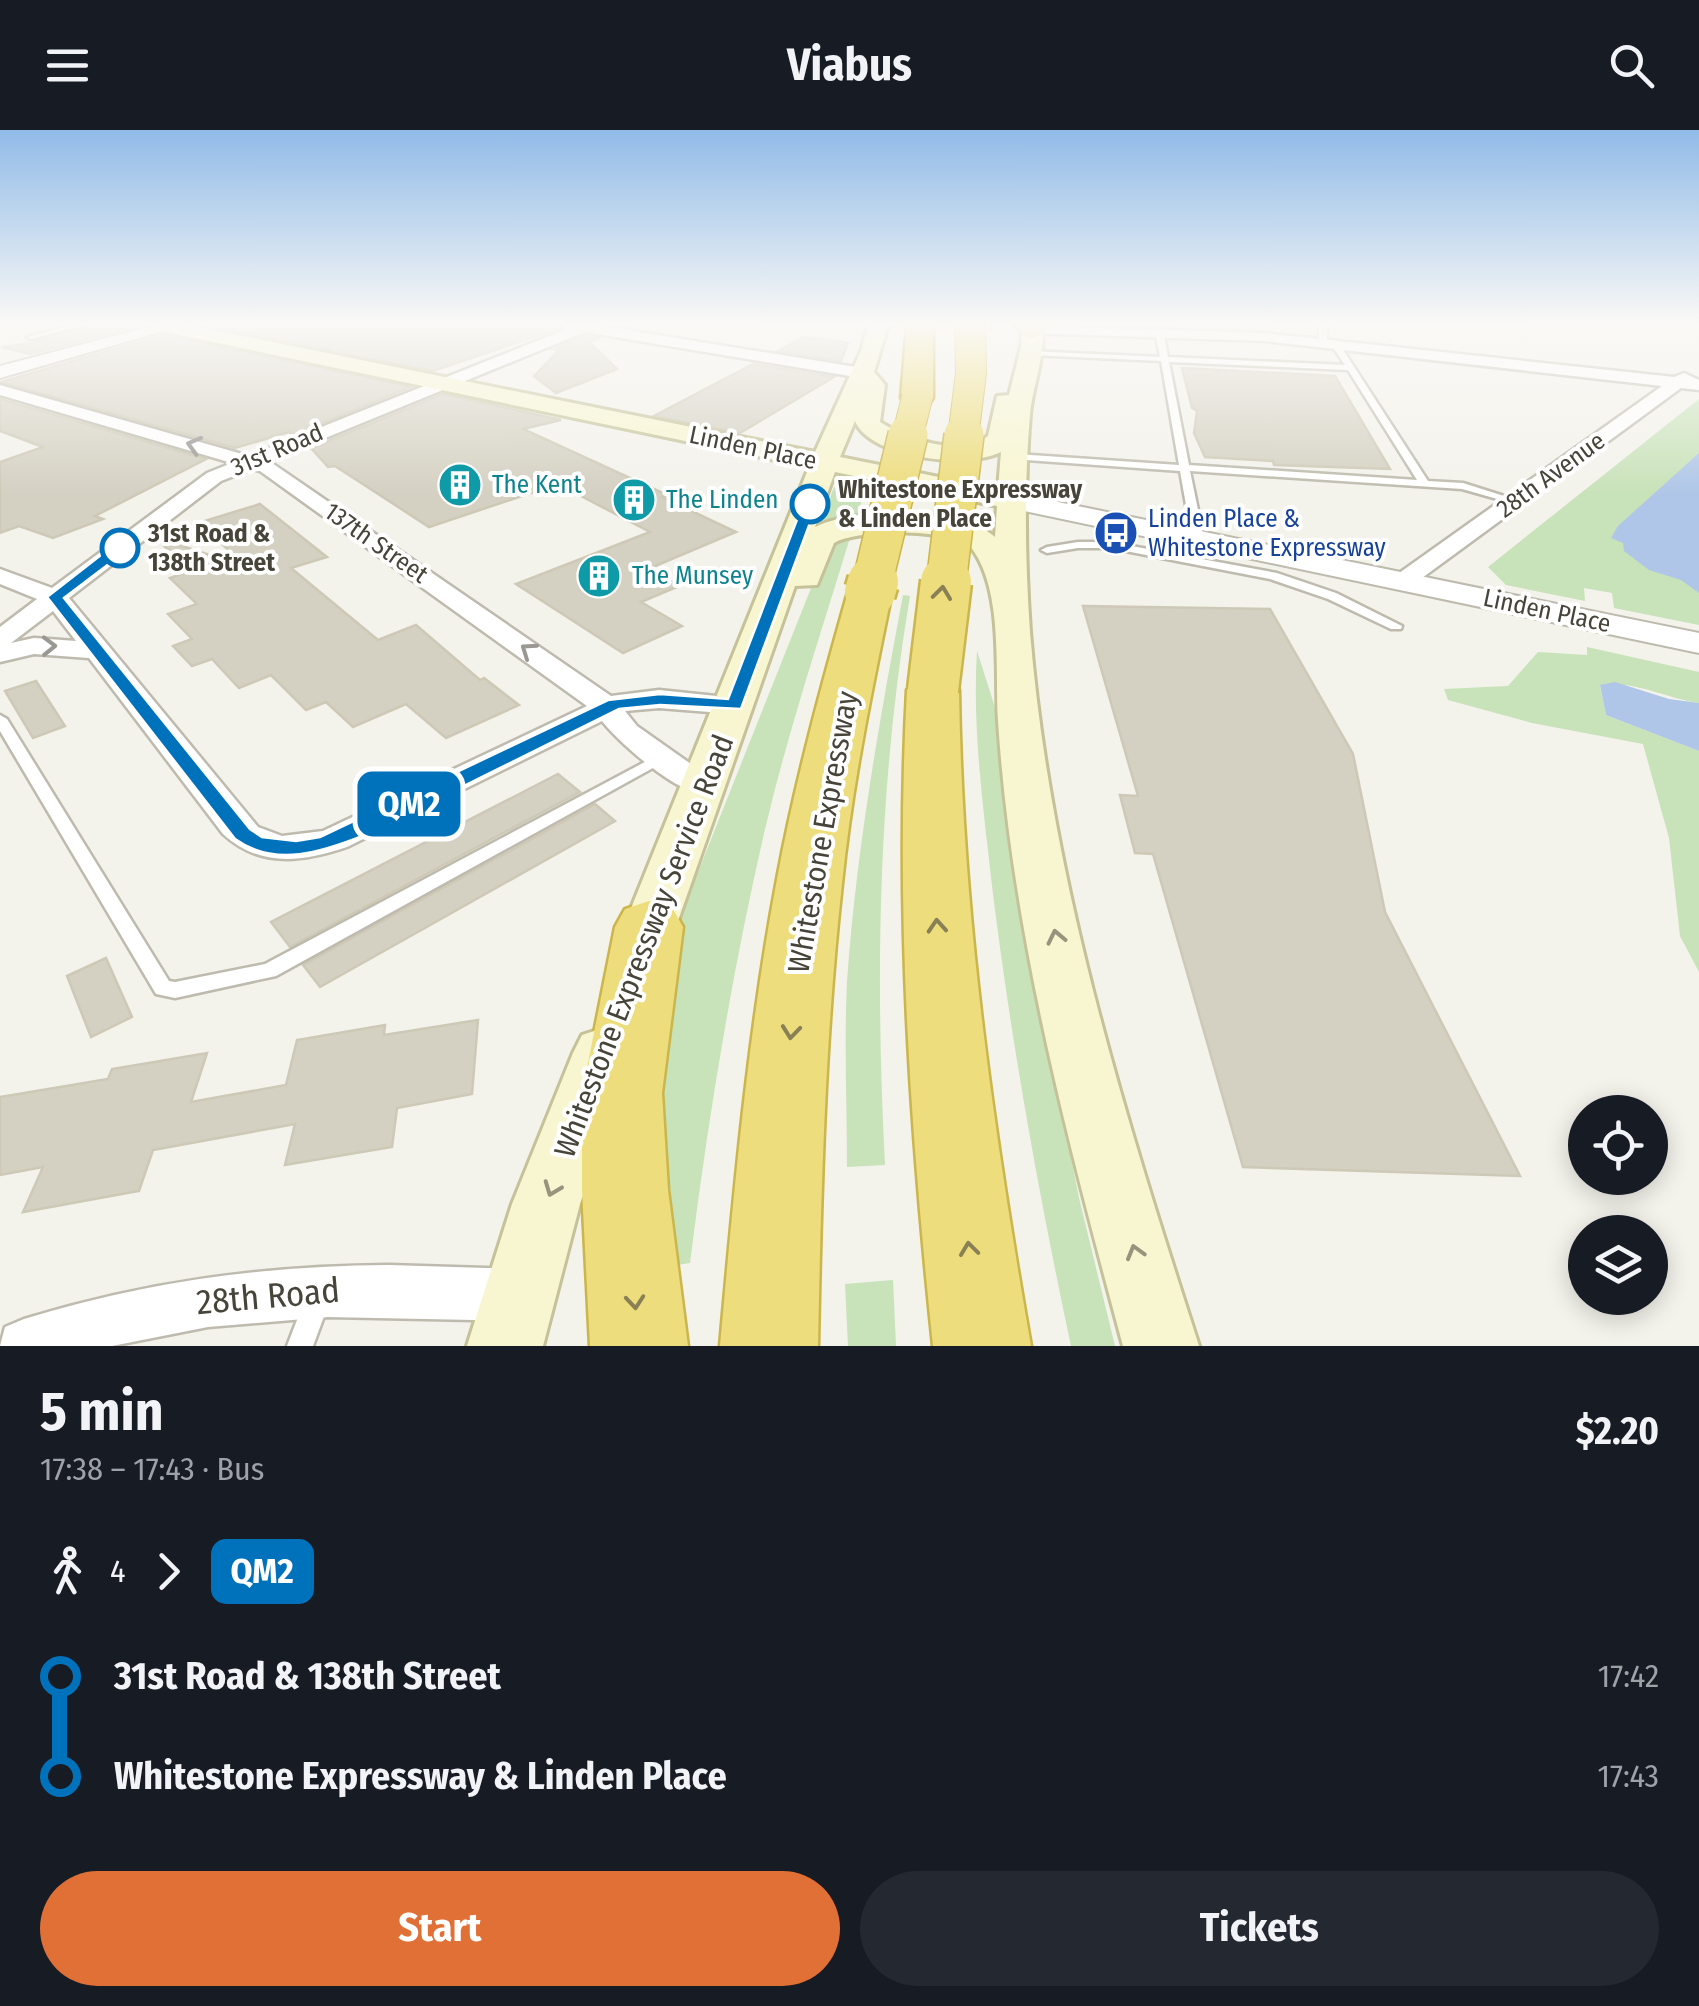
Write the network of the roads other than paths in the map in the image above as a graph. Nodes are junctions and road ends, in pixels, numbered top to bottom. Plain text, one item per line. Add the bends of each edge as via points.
1 (436, 382) edge
2 (445, 382) edge
3 (858, 382) edge
4 (870, 382) edge
5 (918, 382) edge
6 (970, 382) edge
7 (1009, 382) edge
8 (1023, 382) edge
9 (1169, 382) edge
10 (1359, 382) edge
11 (442, 383) junction
12 (1689, 383) edge
13 (0, 390) edge
14 (1016, 457) junction
15 (250, 461) junction
16 (824, 463) junction
17 (1185, 468) junction
18 (1424, 484) junction
19 (1014, 501) junction
20 (1515, 501) junction
21 (1198, 539) junction
22 (1047, 550) dead end
23 (0, 576) edge
24 (1402, 581) junction
25 (55, 597) junction
26 (1012, 608) junction
27 (1396, 626) dead end
28 (760, 638) junction
29 (0, 639) edge
30 (1699, 643) edge
31 (98, 651) junction
32 (0, 654) edge
33 (735, 705) junction
34 (608, 707) junction
35 (0, 718) edge
36 (683, 773) junction
37 (650, 927) junction
38 (320, 1290) junction
39 (511, 1320) edge
40 (24, 1346) edge
41 (300, 1346) edge
42 (639, 1346) edge
43 (768, 1346) edge
44 (982, 1346) edge
45 (1161, 1346) edge

1 - 11 main road, Linden Place
2 - 11 street, 31st Road
3 - 16 main road, Whitestone Expressway Service Road
4 - 7 main road via 866,420 873,430 922,448 980,450 1001,438
5 -> 43 highway, Whitestone Expressway, bridge via 826,782 806,901
44 -> 6 highway, bridge via 940,980 931,794 933,690
8 - 14 main road
9 - 17 lane
10 - 18 lane
11 - 15 street, 31st Road
11 - 16 main road, Linden Place
12 - 20 street, 28th Avenue
15 -> 13 street, 137th Street
14 - 17 lane
14 - 19 main road
15 - 25 street, 31st Road via 214,477
34 -> 15 street, 137th Street via 274,470
16 - 19 main road, Linden Place
16 - 28 main road, Whitestone Expressway Service Road
17 - 18 lane
17 - 21 lane
18 - 20 lane via 1463,486
19 - 21 street, Linden Place
19 - 26 main road
20 - 24 street, 28th Avenue
21 - 24 street, Linden Place
22 - 27 lane via 1110,545 1273,576
23 - 25 street
24 - 30 street, Linden Place
25 - 29 street, 31st Road
25 - 31 street
26 - 28 main road via 988,548 970,533 846,525 822,537 802,582
45 -> 26 main road via 1054,927 1025,769
28 - 33 main road, Whitestone Expressway Service Road
32 -> 31 street via 64,646
31 - 34 street via 242,834 256,844 288,849 345,835
33 - 34 street via 651,699
33 - 36 main road, Whitestone Expressway Service Road
34 - 36 street, 137th Street via 621,728
35 - 36 lane via 163,988 175,990 269,971
36 - 37 main road, Whitestone Expressway Service Road
37 -> 39 main road, Whitestone Expressway Service Road via 546,1204
37 -> 42 highway via 622,1093
38 - 39 street, 28th Road
38 - 40 street, 28th Road via 157,1307
38 - 41 lane

